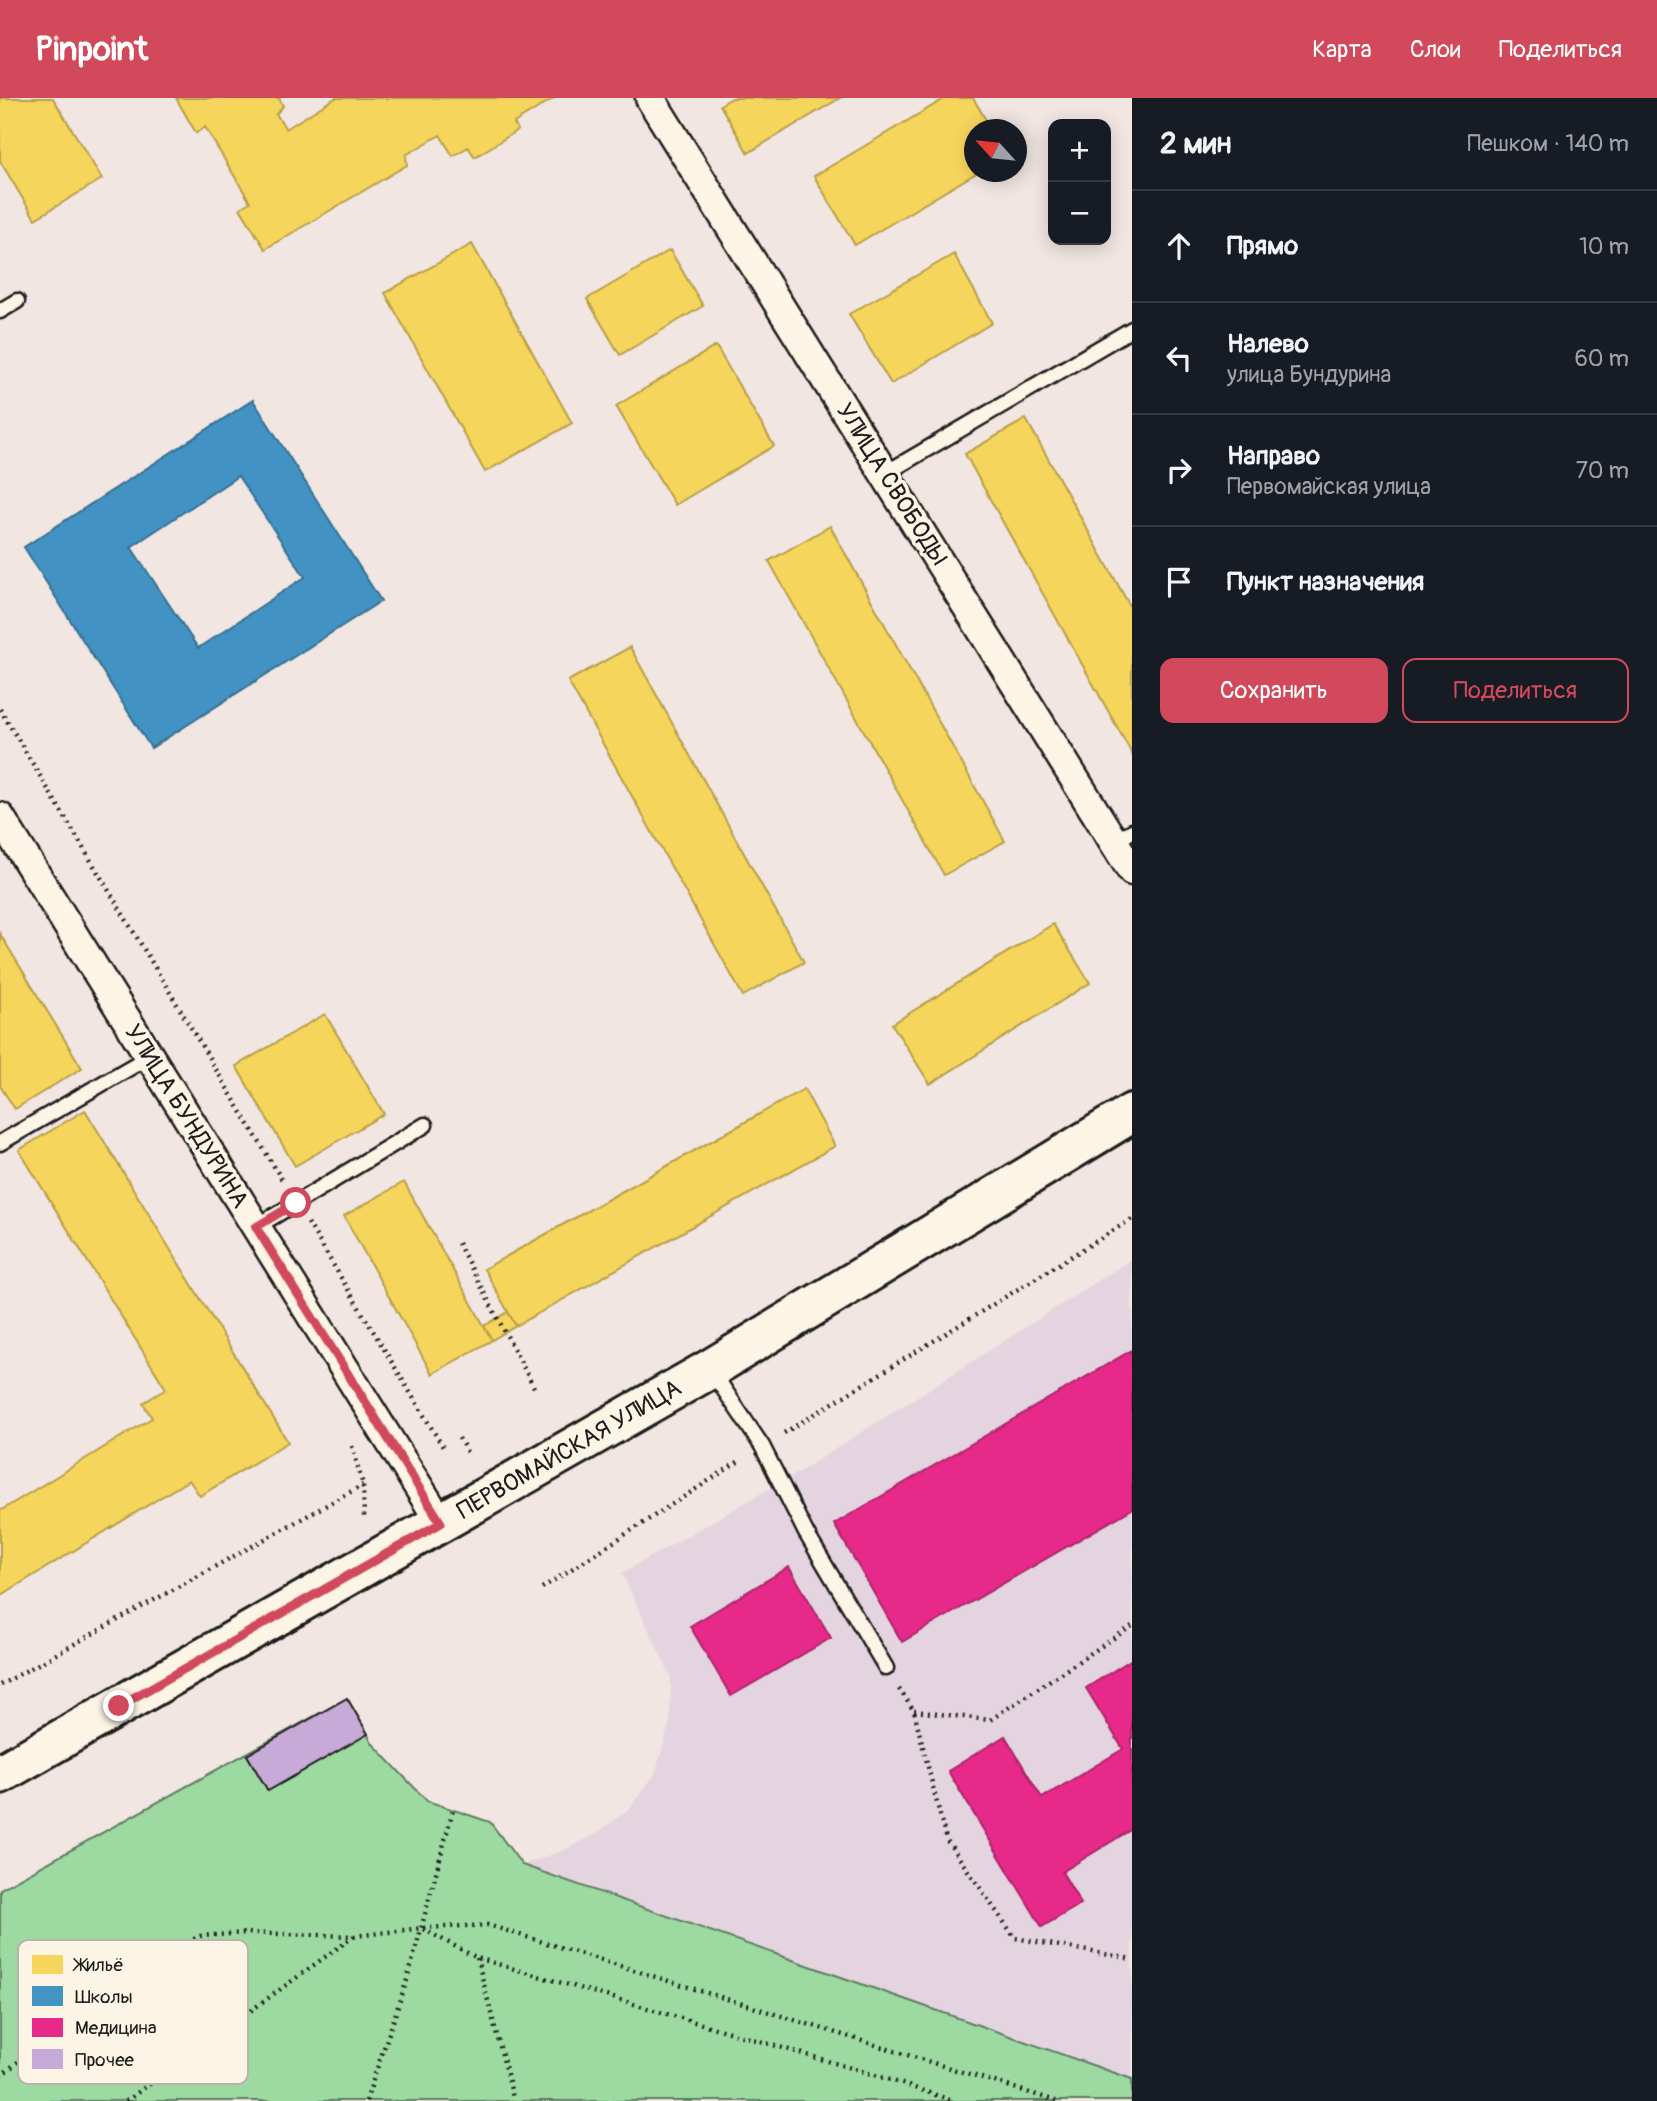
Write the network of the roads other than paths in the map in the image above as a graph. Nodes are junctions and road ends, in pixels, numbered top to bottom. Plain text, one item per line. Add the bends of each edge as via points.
1 (650, 98) edge
2 (17, 301) dead end
3 (0, 311) edge
4 (1132, 329) edge
5 (886, 473) junction
6 (0, 817) edge
7 (1123, 836) edge
8 (1132, 871) edge
9 (150, 1056) junction
10 (1132, 1113) edge
11 (425, 1125) dead end
12 (0, 1143) edge
13 (256, 1227) junction
14 (710, 1369) junction
15 (441, 1523) junction
16 (886, 1668) road end
17 (0, 1774) edge

1 - 5 street, УЛИЦА СВОБОДЫ
2 - 3 lane
4 - 5 lane
5 - 7 street, УЛИЦА СВОБОДЫ
6 - 9 street, УЛИЦА БУНДУРИНА
7 - 8 street, УЛИЦА СВОБОДЫ
9 - 12 lane
9 - 13 street, УЛИЦА БУНДУРИНА
10 - 14 main road, ПЕРВОМАЙСКАЯ УЛИЦА
11 - 13 lane
13 - 15 street, УЛИЦА БУНДУРИНА
14 - 15 main road, ПЕРВОМАЙСКАЯ УЛИЦА
14 - 16 lane via 762,1446 806,1534
15 - 17 main road, ПЕРВОМАЙСКАЯ УЛИЦА

